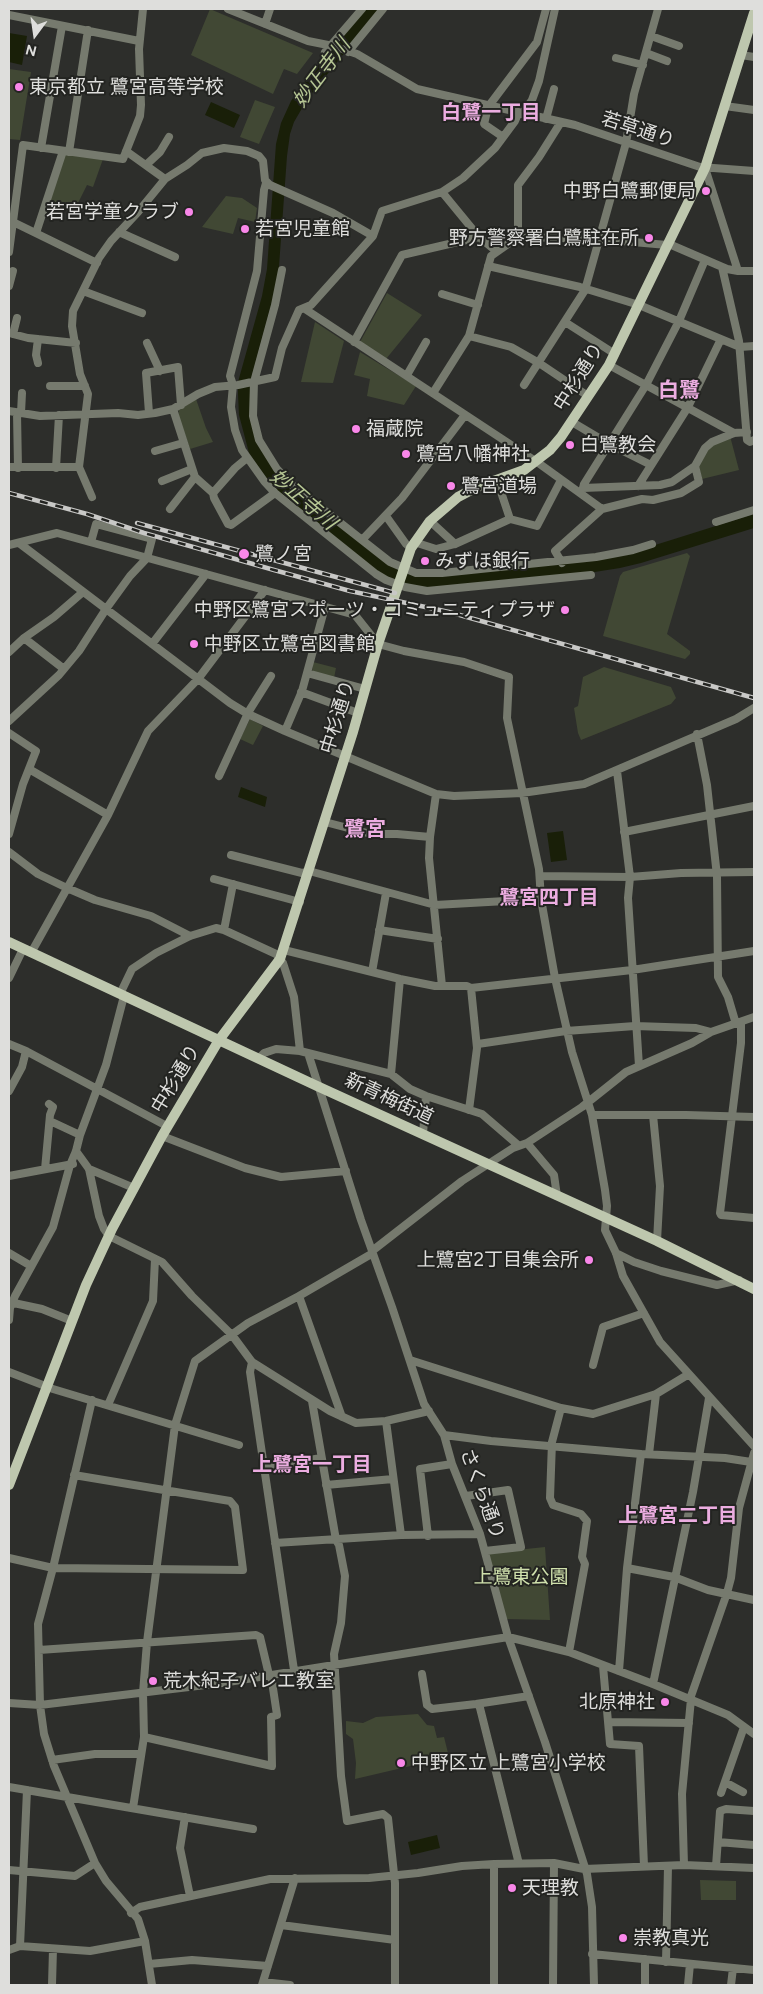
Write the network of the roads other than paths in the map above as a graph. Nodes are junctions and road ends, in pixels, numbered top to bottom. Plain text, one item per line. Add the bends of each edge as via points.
1 (143, 9) edge
2 (228, 9) edge
3 (270, 9) edge
4 (362, 9) edge
5 (383, 9) edge
6 (546, 9) edge
7 (555, 9) edge
8 (658, 9) edge
9 (12, 13) edge
10 (754, 13) edge
11 (265, 24) junction
12 (62, 26) junction
13 (88, 30) junction
14 (651, 36) junction
15 (139, 41) junction
16 (679, 46) dead end
17 (330, 48) junction
18 (347, 52) junction
19 (646, 53) junction
20 (741, 55) junction
21 (754, 57) edge
22 (616, 58) dead end
23 (668, 61) dead end
24 (643, 65) junction
25 (554, 89) dead end
26 (724, 106) junction
27 (488, 107) junction
28 (754, 110) edge
29 (520, 114) junction
30 (546, 119) junction
31 (561, 122) junction
32 (169, 137) dead end
33 (503, 137) junction
34 (626, 143) junction
35 (41, 148) junction
36 (66, 151) junction
37 (125, 155) junction
38 (146, 165) junction
39 (705, 168) junction
40 (754, 171) edge
41 (165, 179) junction
42 (269, 184) junction
43 (442, 192) junction
44 (11, 222) edge
45 (119, 232) junction
46 (36, 233) junction
47 (373, 236) junction
48 (479, 237) junction
49 (518, 237) junction
50 (599, 239) junction
51 (668, 244) junction
52 (496, 251) junction
53 (9, 252) edge
54 (175, 257) dead end
55 (705, 260) junction
56 (97, 263) junction
57 (488, 266) junction
58 (722, 267) junction
59 (282, 270) dead end
60 (13, 271) dead end
61 (738, 271) junction
62 (754, 271) edge
63 (9, 286) edge
64 (585, 290) junction
65 (83, 291) junction
66 (442, 294) dead end
67 (478, 305) junction
68 (639, 305) junction
69 (305, 309) junction
70 (142, 313) dead end
71 (17, 318) dead end
72 (678, 321) junction
73 (565, 322) junction
74 (11, 334) edge
75 (468, 336) junction
76 (38, 339) junction
77 (722, 339) junction
78 (354, 342) junction
79 (426, 342) dead end
80 (76, 343) junction
81 (147, 343) dead end
82 (754, 346) edge
83 (740, 347) junction
84 (615, 354) junction
85 (38, 362) dead end
86 (539, 363) junction
87 (609, 365) junction
88 (160, 371) junction
89 (406, 375) junction
90 (252, 383) junction
91 (236, 385) junction
92 (524, 385) dead end
93 (646, 385) junction
94 (50, 386) dead end
95 (84, 386) junction
96 (22, 393) dead end
97 (433, 393) junction
98 (588, 396) junction
99 (181, 405) junction
100 (688, 407) junction
101 (174, 409) junction
102 (16, 412) edge
103 (149, 413) junction
104 (750, 413) edge
105 (85, 414) junction
106 (59, 415) junction
107 (465, 415) junction
108 (572, 422) junction
109 (747, 432) junction
110 (734, 433) junction
111 (754, 440) edge
112 (183, 443) junction
113 (609, 444) junction
114 (155, 451) dead end
115 (247, 458) junction
116 (537, 462) junction
117 (651, 465) junction
118 (695, 466) junction
119 (9, 467) edge
120 (18, 468) junction
121 (56, 468) junction
122 (79, 468) junction
123 (193, 473) junction
124 (498, 480) junction
125 (561, 480) junction
126 (162, 481) dead end
127 (638, 486) junction
128 (582, 491) junction
129 (213, 493) junction
130 (275, 493) junction
131 (92, 498) dead end
132 (170, 509) dead end
133 (602, 509) junction
134 (754, 510) edge
135 (386, 516) junction
136 (510, 518) junction
137 (430, 521) junction
138 (716, 522) dead end
139 (362, 540) junction
140 (91, 542) junction
141 (19, 543) junction
142 (455, 544) junction
143 (652, 544) dead end
144 (9, 545) edge
145 (412, 545) junction
146 (147, 558) junction
147 (561, 563) junction
148 (401, 568) junction
149 (206, 574) junction
150 (591, 575) dead end
151 (396, 583) junction
152 (266, 590) junction
153 (83, 592) junction
154 (324, 607) junction
155 (106, 609) junction
156 (24, 638) junction
157 (152, 644) junction
158 (378, 644) junction
159 (9, 652) edge
160 (64, 669) junction
161 (307, 673) junction
162 (271, 676) dead end
163 (198, 680) junction
164 (365, 689) junction
165 (301, 692) junction
166 (754, 708) edge
167 (358, 713) junction
168 (248, 714) junction
169 (9, 721) edge
170 (285, 731) junction
171 (9, 733) edge
172 (697, 734) junction
173 (345, 756) junction
174 (29, 769) junction
175 (617, 771) junction
176 (219, 776) dead end
177 (522, 793) junction
178 (436, 794) junction
179 (9, 804) edge
180 (754, 806) edge
181 (16, 809) junction
182 (710, 814) junction
183 (108, 815) junction
184 (325, 822) junction
185 (624, 832) junction
186 (9, 834) edge
187 (430, 836) junction
188 (9, 852) edge
189 (231, 855) dead end
190 (309, 871) junction
191 (717, 872) junction
192 (754, 872) edge
193 (540, 876) junction
194 (630, 877) junction
195 (214, 879) dead end
196 (233, 884) junction
197 (67, 888) junction
198 (386, 892) junction
199 (541, 899) junction
200 (300, 902) junction
201 (435, 905) junction
202 (224, 930) junction
203 (379, 930) junction
204 (190, 936) junction
205 (438, 939) junction
206 (9, 942) edge
207 (27, 951) junction
208 (754, 951) edge
209 (282, 954) junction
210 (718, 957) junction
211 (632, 970) junction
212 (372, 972) junction
213 (9, 978) edge
214 (555, 978) junction
215 (400, 979) junction
216 (442, 986) junction
217 (471, 988) junction
218 (122, 995) junction
219 (754, 1017) edge
220 (738, 1023) junction
221 (635, 1026) junction
222 (566, 1031) junction
223 (711, 1032) junction
224 (219, 1040) junction
225 (9, 1044) edge
226 (478, 1044) junction
227 (26, 1051) junction
228 (304, 1052) junction
229 (259, 1058) junction
230 (639, 1066) junction
231 (391, 1074) junction
232 (317, 1086) junction
233 (98, 1089) junction
234 (9, 1091) edge
235 (426, 1096) junction
236 (588, 1101) junction
237 (49, 1104) dead end
238 (469, 1110) junction
239 (592, 1115) junction
240 (653, 1115) junction
241 (732, 1116) junction
242 (754, 1117) edge
243 (50, 1121) junction
244 (163, 1124) dead end
245 (423, 1134) junction
246 (80, 1135) junction
247 (162, 1136) junction
248 (527, 1143) junction
249 (518, 1145) junction
250 (76, 1151) junction
251 (82, 1161) junction
252 (70, 1164) junction
253 (489, 1164) junction
254 (45, 1169) junction
255 (89, 1169) junction
256 (346, 1171) junction
257 (9, 1176) edge
258 (134, 1188) junction
259 (557, 1196) junction
260 (606, 1218) junction
261 (754, 1218) edge
262 (108, 1236) junction
263 (657, 1241) junction
264 (372, 1252) junction
265 (9, 1253) edge
266 (616, 1253) junction
267 (155, 1259) junction
268 (31, 1266) junction
269 (739, 1280) junction
270 (754, 1289) edge
271 (299, 1296) junction
272 (10, 1302) edge
273 (644, 1314) junction
274 (9, 1320) edge
275 (72, 1321) junction
276 (232, 1335) junction
277 (410, 1360) junction
278 (252, 1362) junction
279 (594, 1365) dead end
280 (9, 1372) edge
281 (689, 1374) junction
282 (46, 1386) junction
283 (656, 1394) junction
284 (709, 1398) junction
285 (92, 1400) junction
286 (312, 1401) junction
287 (108, 1405) junction
288 (561, 1408) junction
289 (429, 1411) junction
290 (342, 1417) junction
291 (386, 1421) junction
292 (175, 1425) junction
293 (444, 1435) junction
294 (239, 1445) dead end
295 (552, 1446) junction
296 (754, 1446) edge
297 (754, 1453) edge
298 (645, 1454) junction
299 (699, 1456) junction
300 (321, 1458) junction
301 (751, 1462) junction
302 (452, 1464) junction
303 (265, 1468) junction
304 (74, 1476) junction
305 (393, 1479) junction
306 (9, 1485) edge
307 (326, 1485) junction
308 (166, 1491) junction
309 (466, 1496) junction
310 (480, 1534) junction
311 (401, 1536) junction
312 (428, 1536) junction
313 (336, 1540) junction
314 (275, 1544) junction
315 (485, 1551) junction
316 (9, 1558) edge
317 (53, 1568) junction
318 (627, 1568) junction
319 (156, 1570) junction
320 (674, 1577) junction
321 (727, 1593) junction
322 (754, 1600) edge
323 (508, 1637) junction
324 (147, 1642) junction
325 (39, 1650) junction
326 (569, 1652) junction
327 (335, 1664) junction
328 (603, 1666) junction
329 (294, 1670) junction
330 (619, 1671) junction
331 (422, 1674) dead end
332 (270, 1675) junction
333 (653, 1684) junction
334 (142, 1693) junction
335 (530, 1696) junction
336 (690, 1699) junction
337 (9, 1703) edge
338 (479, 1704) junction
339 (40, 1705) junction
340 (608, 1722) junction
341 (689, 1723) junction
342 (744, 1727) junction
343 (754, 1734) edge
344 (144, 1737) junction
345 (141, 1754) junction
346 (52, 1760) junction
347 (725, 1782) junction
348 (9, 1787) edge
349 (27, 1790) junction
350 (743, 1792) dead end
351 (721, 1793) dead end
352 (68, 1797) junction
353 (133, 1808) junction
354 (754, 1811) edge
355 (185, 1817) junction
356 (254, 1829) dead end
357 (718, 1842) junction
358 (754, 1845) edge
359 (95, 1863) junction
360 (554, 1863) junction
361 (494, 1864) junction
362 (519, 1864) junction
363 (684, 1865) junction
364 (644, 1866) junction
365 (668, 1866) junction
366 (716, 1866) junction
367 (754, 1868) edge
368 (584, 1869) junction
369 (9, 1870) edge
370 (24, 1872) junction
371 (394, 1876) junction
372 (295, 1878) junction
373 (190, 1896) junction
374 (132, 1913) junction
375 (280, 1925) junction
376 (395, 1940) junction
377 (145, 1941) junction
378 (20, 1946) junction
379 (53, 1949) junction
380 (9, 1950) edge
381 (592, 1954) junction
382 (645, 1959) junction
383 (666, 1962) junction
384 (149, 1964) junction
385 (690, 1964) junction
386 (268, 1966) junction
387 (733, 1968) junction
388 (754, 1970) edge
389 (262, 1984) edge
390 (52, 1985) edge
391 (152, 1985) edge
392 (290, 1985) edge
393 (395, 1985) edge
394 (494, 1985) edge
395 (553, 1985) edge
396 (594, 1985) edge
397 (645, 1985) edge
398 (688, 1985) edge
399 (731, 1985) edge

1 - 15 street
2 - 11 street
3 - 11 street
4 - 17 street
5 - 18 street
6 - 27 street via 536,42
7 - 29 street via 539,81 532,100
8 - 14 street
9 - 12 street
10 - 20 main road, 中杉通り
11 - 17 street
12 - 13 street
12 - 35 street
13 - 15 street
13 - 36 street
14 - 16 street
14 - 19 street
15 - 37 street via 140,116
17 - 18 street, 若草通り
18 - 27 street, 若草通り via 368,60 417,89
19 - 23 street
19 - 24 street
20 - 21 street
20 - 26 main road, 中杉通り
22 - 24 street
24 - 34 street via 634,94
25 - 30 street
26 - 28 street
26 - 39 main road, 中杉通り
27 - 29 street, 若草通り
27 - 33 street via 484,124
29 - 30 street, 若草通り
29 - 33 street
30 - 31 street, 若草通り
31 - 34 street, 若草通り
31 - 49 street via 518,185
32 - 38 street via 160,152
33 - 43 street via 463,178
34 - 39 street, 若草通り
34 - 50 street
35 - 36 street
35 - 44 street via 23,146
36 - 37 street
36 - 46 street
37 - 38 street
38 - 41 street
39 - 40 street, 若草通り
39 - 51 main road, 中杉通り
39 - 61 street
41 - 42 street via 202,153 239,148 259,156
41 - 45 street
42 - 47 street via 333,213
42 - 91 street via 264,190 257,271 230,376
43 - 47 street via 382,211
43 - 48 street
44 - 46 street
44 - 53 street
45 - 54 street
45 - 56 street
46 - 56 street
47 - 69 street
48 - 52 street
48 - 78 street via 402,255
49 - 50 street
49 - 52 street
50 - 51 street
50 - 64 street
51 - 55 street
51 - 68 main road, 中杉通り
52 - 57 street
55 - 58 street
55 - 72 street
56 - 65 street
57 - 64 street via 557,280
57 - 67 street
58 - 61 street
58 - 83 street
59 - 90 street
60 - 63 street
61 - 62 street
64 - 68 street
64 - 73 street
65 - 70 street
65 - 80 street via 73,311
66 - 67 street
67 - 75 street
68 - 72 street
68 - 84 main road, 中杉通り
69 - 78 street
69 - 90 street via 300,310 285,339 275,378
71 - 74 street
72 - 77 street
72 - 93 street
73 - 84 street
73 - 86 street
74 - 76 street
75 - 86 street via 511,347
75 - 97 street
76 - 80 street
76 - 85 street
77 - 83 street
77 - 100 street
78 - 89 street
79 - 89 street
80 - 95 street
81 - 88 street
82 - 83 street
83 - 104 street
84 - 87 main road, 中杉通り
86 - 92 street
86 - 98 street
87 - 93 street
87 - 98 main road, 中杉通り
88 - 99 street via 178,367
88 - 103 street via 146,373
89 - 97 street
90 - 91 street
90 - 139 street via 253,416 259,440 269,458 292,485
91 - 99 street via 215,387
91 - 115 street via 231,399 232,417
93 - 100 street
93 - 113 street
94 - 95 street
95 - 105 street via 88,394
96 - 102 street
97 - 107 street
98 - 108 main road, 中杉通り
99 - 101 street
100 - 110 street
100 - 117 street
101 - 103 street
101 - 112 street
102 - 106 street
102 - 120 street
103 - 105 street
104 - 109 street
105 - 106 street
105 - 122 street
106 - 121 street
107 - 116 street
107 - 135 street
108 - 113 street
108 - 116 main road, 中杉通り
109 - 110 street
109 - 111 street via 747,440
110 - 118 street via 712,442
112 - 114 street
112 - 123 street
113 - 117 street
113 - 128 street
115 - 129 street
115 - 130 street
116 - 124 main road, 中杉通り
116 - 125 street
117 - 127 street
118 - 127 street via 672,482
118 - 133 street via 699,482 681,493
119 - 120 street
120 - 121 street
121 - 122 street
122 - 131 street
123 - 126 street
123 - 129 street
123 - 132 street
124 - 136 street
124 - 137 main road, 中杉通り via 458,497
125 - 128 street
125 - 136 street via 537,526
127 - 128 street
128 - 133 street
129 - 130 street via 231,525
130 - 151 street via 376,574
133 - 147 street via 556,551
134 - 138 street
135 - 139 street
135 - 145 street via 406,544
136 - 142 street via 491,532
137 - 142 street
137 - 145 main road, 中杉通り
139 - 148 street
140 - 141 street via 57,533
140 - 146 street
140 - 146 street via 96,524 152,540
141 - 144 street
141 - 153 street
142 - 145 street via 436,549
143 - 147 street
145 - 148 main road, 中杉通り
146 - 149 street
146 - 155 street
147 - 148 street via 434,574
148 - 151 main road, 中杉通り
149 - 152 street
149 - 157 street
150 - 151 street via 426,591
151 - 158 main road, 中杉通り
152 - 154 street
152 - 163 street
153 - 155 street
153 - 156 street
154 - 158 street via 355,615
154 - 161 street
155 - 157 street
155 - 160 street
156 - 159 street
156 - 160 street
157 - 163 street
158 - 164 main road, 中杉通り
158 - 177 street via 464,662 510,677 507,718
160 - 169 street
161 - 164 street
161 - 165 street
162 - 168 street
163 - 168 street
163 - 183 street via 148,731
164 - 167 main road, 中杉通り
165 - 167 street
165 - 170 street
166 - 172 street via 736,719
167 - 173 main road, 中杉通り
168 - 170 street
168 - 176 street
170 - 173 street
171 - 174 street via 36,751
172 - 175 street
172 - 182 street
173 - 178 street
173 - 184 main road, 中杉通り
174 - 181 street
174 - 183 street
175 - 177 street via 584,784
175 - 185 street
177 - 178 street
177 - 193 street
178 - 187 street
179 - 181 street
180 - 182 street
181 - 186 street
182 - 185 street
182 - 191 street
183 - 197 street
184 - 187 street via 371,834
184 - 190 main road, 中杉通り
185 - 194 street
187 - 201 street
188 - 197 street via 38,874
189 - 190 street via 302,873
190 - 198 street
190 - 200 main road, 中杉通り
191 - 192 street
191 - 194 street
191 - 210 street
193 - 194 street
193 - 199 street
194 - 211 street
195 - 196 street
196 - 200 street
196 - 202 street
197 - 204 street via 95,900 151,916
197 - 207 street
198 - 201 street
198 - 203 street
199 - 201 street
199 - 214 street
200 - 209 main road, 中杉通り
201 - 205 street
202 - 204 street via 216,928
202 - 209 street
203 - 205 street
203 - 212 street
204 - 218 street via 132,969
205 - 216 street
206 - 207 main road, 新青梅街道
207 - 213 street
207 - 218 main road, 新青梅街道
208 - 210 street
209 - 212 street
209 - 224 main road, 中杉通り
209 - 228 street, さくら通り
210 - 211 street
210 - 220 street via 718,977
211 - 214 street
211 - 221 street
212 - 215 street
214 - 217 street
214 - 222 street
215 - 216 street
215 - 231 street
216 - 217 street
217 - 226 street
218 - 224 main road, 新青梅街道
218 - 233 street
219 - 220 street
220 - 223 street
220 - 241 street via 741,1043
221 - 222 street
221 - 223 street via 696,1028
221 - 230 street
222 - 226 street
222 - 236 street
223 - 230 street
224 - 229 main road, 新青梅街道
224 - 247 main road, 中杉通り
225 - 227 street
226 - 238 street
227 - 233 street
227 - 234 street via 22,1067
228 - 229 street via 276,1049
228 - 231 street
228 - 232 street, さくら通り
229 - 232 main road, 新青梅街道
230 - 236 street
231 - 235 street via 410,1089
232 - 245 main road, 新青梅街道
232 - 256 street, さくら通り
233 - 244 street
233 - 246 street
235 - 238 street
235 - 245 street
236 - 239 street
236 - 248 street
237 - 243 street via 53,1107
238 - 249 street via 487,1117
239 - 240 street
239 - 260 street via 605,1190
240 - 241 street
240 - 263 street via 660,1186
241 - 242 street
241 - 261 street via 720,1213
243 - 246 street
243 - 254 street
245 - 253 main road, 新青梅街道
246 - 250 street
247 - 256 street via 245,1168 281,1177
247 - 258 main road, 中杉通り
248 - 249 street
248 - 259 street via 554,1174
249 - 253 street
250 - 251 street
250 - 252 street
251 - 252 street
251 - 255 street
252 - 254 street
252 - 268 street via 53,1227
253 - 259 main road, 新青梅街道
253 - 264 street via 462,1181
254 - 257 street
255 - 258 street
255 - 262 street via 99,1216
256 - 264 street, さくら通り
258 - 262 main road, 中杉通り
259 - 260 main road, 新青梅街道
260 - 263 main road, 新青梅街道
260 - 266 street via 604,1230
262 - 267 street
262 - 275 main road, 中杉通り
263 - 269 main road, 新青梅街道
264 - 271 street
264 - 277 street, さくら通り
265 - 268 street
266 - 269 street via 662,1271 717,1285
266 - 273 street via 623,1276
267 - 276 street via 162,1262
267 - 287 street via 153,1301
268 - 272 street
269 - 270 main road, 新青梅街道
271 - 276 street
271 - 290 street
272 - 274 street
272 - 275 street via 42,1309
273 - 279 street via 603,1326
273 - 281 street via 660,1342
275 - 282 main road, 中杉通り
276 - 278 street
276 - 292 street via 195,1361
277 - 288 street
277 - 289 street, さくら通り
278 - 286 street
278 - 303 street via 250,1372
280 - 282 street
281 - 283 street
281 - 284 street
282 - 285 street
282 - 306 main road, 中杉通り
283 - 288 street via 593,1414
283 - 298 street
284 - 296 street
284 - 299 street
285 - 287 street
285 - 304 street
286 - 290 street
286 - 300 street
287 - 292 street
288 - 295 street
289 - 291 street
289 - 293 street, さくら通り
290 - 291 street via 356,1423
291 - 305 street
292 - 294 street
292 - 308 street
293 - 295 street
293 - 302 street, さくら通り
295 - 298 street
295 - 326 street via 550,1498 553,1505 581,1514 587,1521 582,1557 585,1564
297 - 301 street
298 - 299 street
298 - 318 street
299 - 301 street
299 - 320 street
300 - 303 street
300 - 307 street
301 - 321 street via 740,1508
302 - 309 street, さくら通り
302 - 312 street via 420,1469
303 - 314 street
304 - 308 street
304 - 317 street
305 - 307 street
305 - 311 street
307 - 313 street
308 - 319 street
308 - 319 street via 234,1503 243,1570
309 - 310 street, さくら通り
309 - 315 street via 508,1490 521,1547
310 - 312 street
310 - 315 street, さくら通り
311 - 312 street
311 - 313 street
313 - 314 street
313 - 327 street via 345,1576
314 - 329 street
315 - 323 street, さくら通り
316 - 317 street
317 - 319 street
317 - 325 street via 38,1624
318 - 320 street
318 - 330 street
319 - 324 street
320 - 321 street via 708,1590
320 - 333 street
321 - 322 street
321 - 336 street
323 - 326 street
323 - 327 street
323 - 335 street, さくら通り
324 - 325 street
324 - 332 street via 256,1635 260,1637
324 - 334 street
325 - 339 street
326 - 328 street
327 - 329 street
327 - 371 street via 341,1776 347,1820 386,1815
328 - 330 street
328 - 340 street
329 - 332 street
330 - 333 street
331 - 338 street via 427,1705 432,1709
332 - 334 street
332 - 344 street via 277,1715 271,1717 272,1766
333 - 336 street
334 - 339 street
334 - 344 street
335 - 338 street
335 - 368 street, さくら通り
336 - 341 street
336 - 342 street via 728,1715
337 - 339 street
338 - 362 street
339 - 346 street
340 - 341 street
340 - 364 street via 610,1744 638,1746
341 - 363 street via 682,1794
342 - 343 street
342 - 347 street
344 - 345 street
345 - 346 street via 95,1754
345 - 353 street
346 - 352 street
347 - 350 street
347 - 351 street
348 - 349 street
349 - 352 street
349 - 370 street
352 - 353 street
352 - 359 street
353 - 355 street
354 - 357 street via 720,1811
355 - 356 street
355 - 373 street via 180,1848
357 - 358 street
357 - 366 street
359 - 370 street via 75,1876
359 - 374 street
360 - 362 street
360 - 368 street
360 - 395 street
361 - 362 street
361 - 371 street
361 - 394 street
363 - 365 street
363 - 366 street
364 - 365 street
364 - 368 street
365 - 383 street
366 - 367 street
368 - 381 street, さくら通り via 592,1907
369 - 370 street
370 - 378 street
371 - 372 street
371 - 376 street
372 - 373 street via 270,1879
372 - 375 street
373 - 374 street via 140,1907
374 - 377 street via 138,1919
375 - 376 street
375 - 386 street
376 - 393 street
377 - 379 street via 90,1951
377 - 384 street
378 - 379 street
378 - 380 street
379 - 390 street
381 - 382 street
381 - 396 street, さくら通り
382 - 383 street
382 - 397 street
383 - 385 street
384 - 386 street via 192,1960
384 - 391 street
385 - 387 street
385 - 398 street
386 - 389 street
387 - 388 street
387 - 399 street
389 - 392 street

